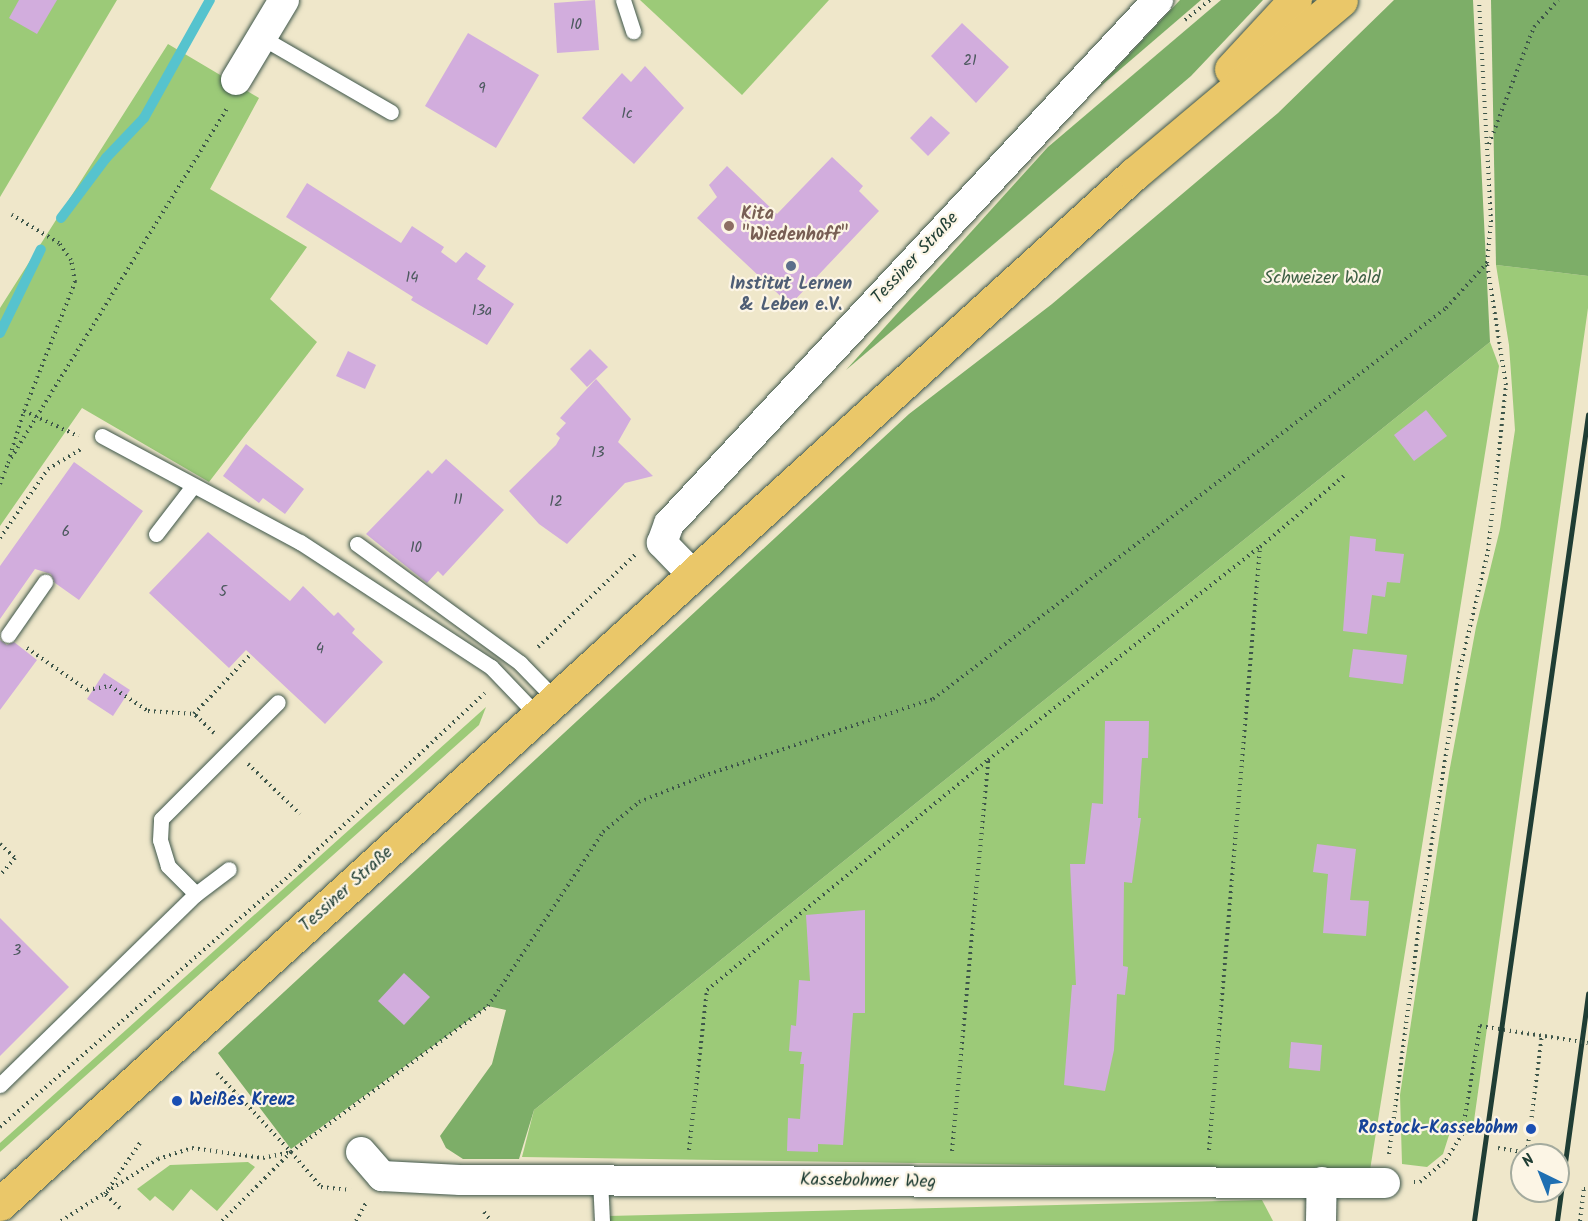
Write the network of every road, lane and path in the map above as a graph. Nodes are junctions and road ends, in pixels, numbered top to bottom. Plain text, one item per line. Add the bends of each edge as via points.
1 (284, 0) edge
2 (623, 0) edge
3 (1158, 0) edge
4 (1295, 0) edge
5 (1341, 0) edge
6 (1479, 0) edge
7 (1558, 0) edge
8 (633, 31) dead end
9 (261, 38) junction
10 (237, 80) joint
11 (391, 112) dead end
12 (1488, 146) junction
13 (1134, 174) junction
14 (12, 215) dead end
15 (1487, 263) junction
16 (24, 411) junction
17 (36, 417) junction
18 (97, 440) junction
19 (8, 463) junction
20 (1346, 474) dead end
21 (0, 484) edge
22 (193, 486) junction
23 (669, 524) junction
24 (156, 534) dead end
25 (0, 538) edge
26 (357, 544) dead end
27 (1260, 547) junction
28 (693, 575) junction
29 (45, 582) dead end
30 (8, 635) joint
31 (520, 663) junction
32 (502, 678) junction
33 (278, 702) dead end
34 (547, 708) junction
35 (194, 714) dead end
36 (988, 760) junction
37 (0, 844) edge
38 (229, 869) dead end
39 (0, 875) edge
40 (196, 894) junction
41 (1542, 1035) junction
42 (1588, 1043) edge
43 (217, 1073) dead end
44 (0, 1085) edge
45 (0, 1127) edge
46 (142, 1140) dead end
47 (1528, 1143) edge
48 (1498, 1148) dead end
49 (1510, 1150) edge
50 (291, 1152) junction
51 (361, 1152) dead end
52 (600, 1179) junction
53 (686, 1181) junction
54 (1322, 1182) junction
55 (950, 1183) junction
56 (1206, 1183) junction
57 (1385, 1183) junction
58 (1588, 1189) edge
59 (105, 1194) junction
60 (0, 1204) edge
61 (120, 1208) dead end
62 (225, 1220) edge
63 (63, 1221) edge
64 (602, 1221) edge
65 (1321, 1221) edge
66 (1580, 1221) edge

1 - 9 street
2 - 8 lane
3 - 23 street, Tessiner Straße
4 - 13 main road, Tessiner Straße
5 - 13 main road, Tessiner Straße
6 - 12 path
7 - 12 path via 1534,27
9 - 10 street
9 - 11 lane
10 - 17 path via 228,108
12 - 15 path via 1491,222
13 - 28 main road, Tessiner Straße
14 - 16 path via 59,243 71,260 75,282
15 - 50 path via 1446,309 933,699 703,776 639,802 603,832 488,1006
15 - 57 path via 1506,385 1488,551 1459,674 1421,910
16 - 17 path
16 - 19 path
17 - 18 path
17 - 19 path
18 - 22 lane
18 - 25 path via 48,469
19 - 21 path
20 - 27 path
22 - 24 lane
22 - 32 lane via 300,542
23 - 28 street via 662,543
23 - 31 path
26 - 31 lane
27 - 36 path
27 - 56 path
28 - 34 main road, Tessiner Straße
29 - 30 lane
30 - 35 path via 87,690 110,686 147,711
31 - 34 lane
32 - 34 lane
32 - 45 path via 300,866
33 - 40 lane via 161,819 160,840 168,866
34 - 60 main road, Tessiner Straße
36 - 53 path via 707,990
36 - 55 path
37 - 39 path via 15,858
38 - 40 lane
40 - 44 lane
41 - 42 path, bridge
41 - 47 path
41 - 57 path, bridge via 1480,1026 1462,1134 1446,1160 1420,1182
43 - 50 path
46 - 59 path
48 - 49 path
50 - 59 path via 263,1158 192,1148 158,1159
50 - 62 path
51 - 52 street, Kassebohmer Weg via 382,1176
52 - 53 street, Kassebohmer Weg
52 - 64 lane
53 - 55 street, Kassebohmer Weg
54 - 56 street, Kassebohmer Weg
54 - 57 street, Kassebohmer Weg
54 - 65 street
55 - 56 street, Kassebohmer Weg
58 - 66 path via 1584,1189
59 - 61 path
59 - 63 path

